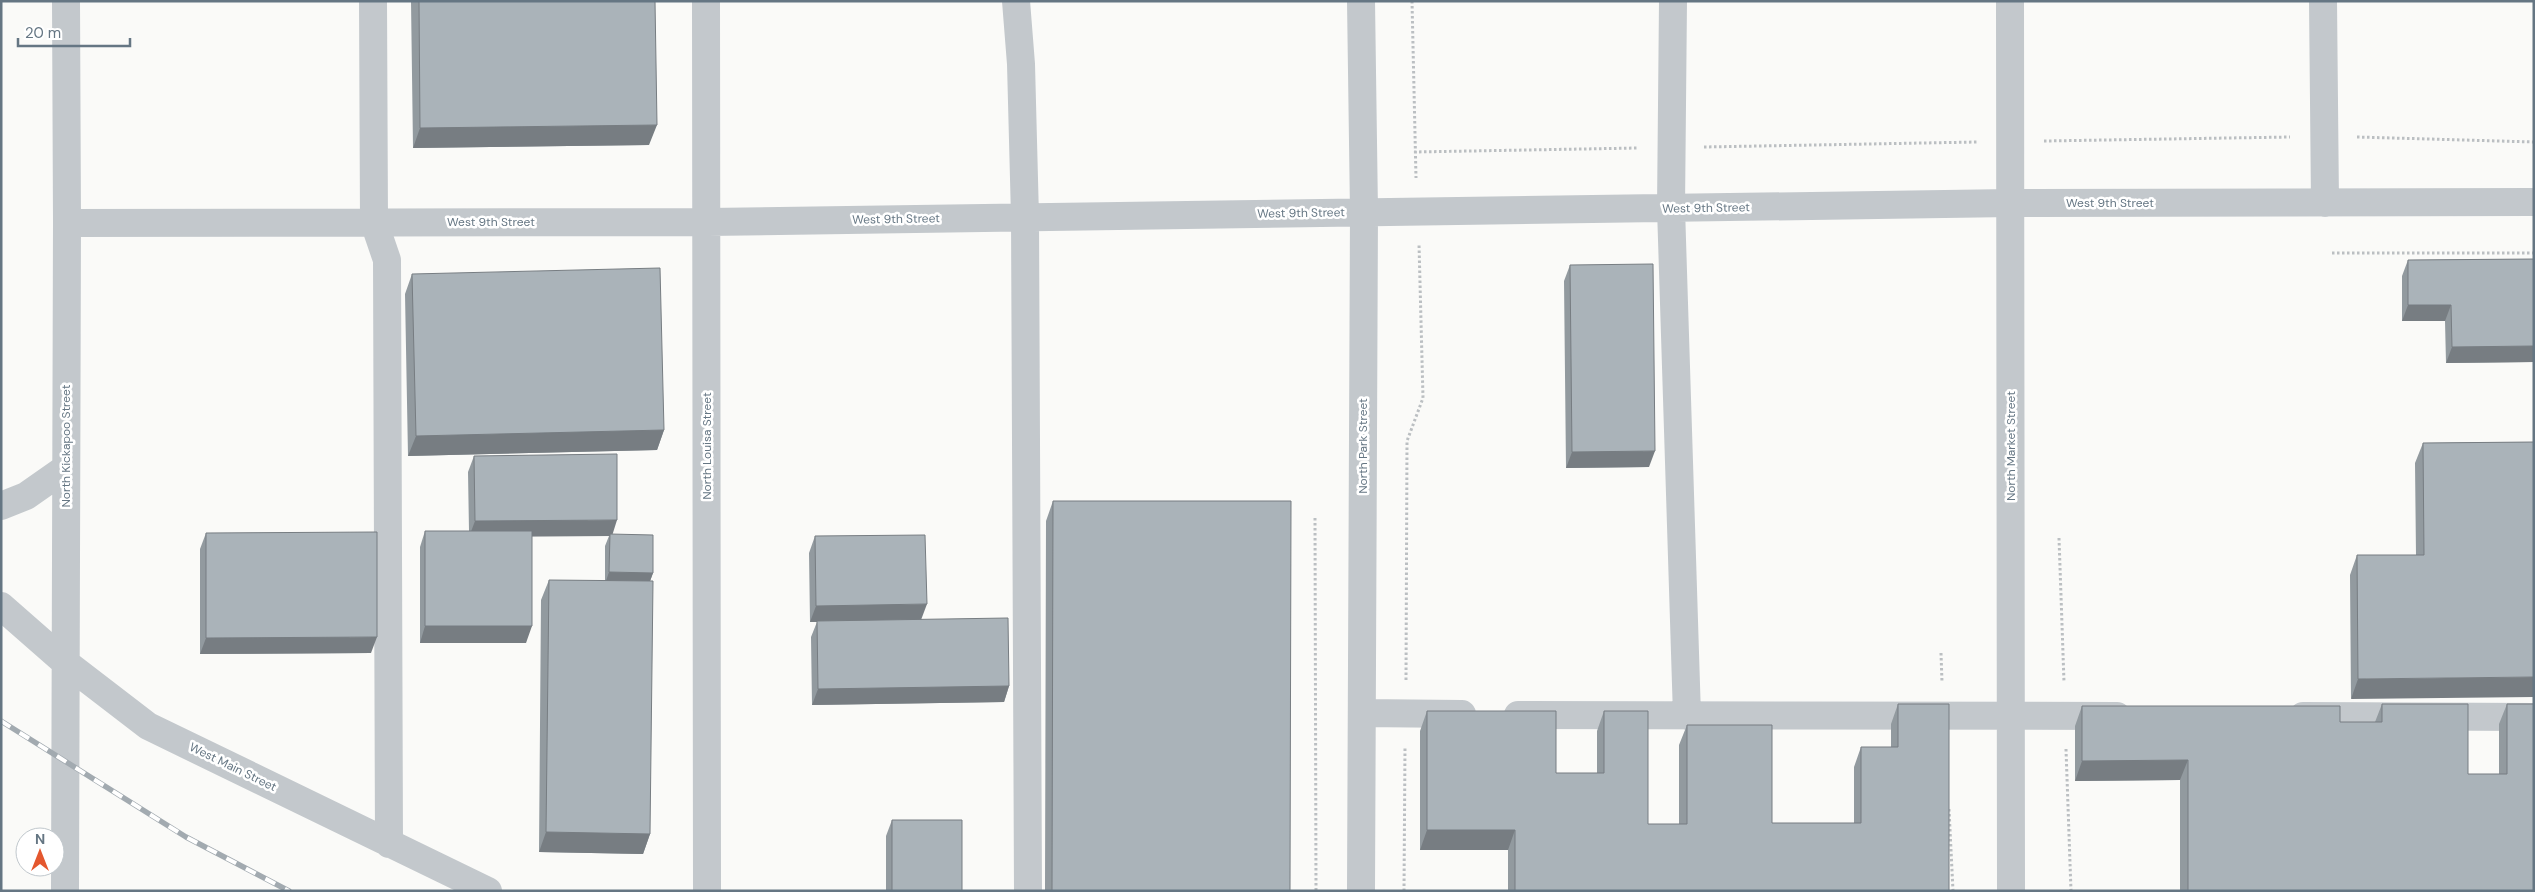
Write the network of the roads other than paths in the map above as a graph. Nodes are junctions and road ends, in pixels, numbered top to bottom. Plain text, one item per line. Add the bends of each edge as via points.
1 (66, 1) edge
2 (373, 1) edge
3 (706, 1) edge
4 (1016, 1) edge
5 (1361, 1) edge
6 (1673, 1) edge
7 (2010, 1) edge
8 (2323, 1) edge
9 (2534, 202) edge
10 (2011, 203) junction
11 (2325, 203) junction
12 (1671, 208) junction
13 (1364, 212) junction
14 (1025, 217) junction
15 (374, 222) junction
16 (708, 222) junction
17 (67, 223) junction
18 (66, 468) junction
19 (1, 506) edge
20 (1, 606) edge
21 (66, 663) junction
22 (1362, 713) junction
23 (1687, 716) junction
24 (2011, 716) junction
25 (2145, 716) edge
26 (2274, 716) edge
27 (2534, 717) edge
28 (389, 844) junction
29 (65, 891) edge
30 (488, 891) edge
31 (707, 891) edge
32 (1028, 891) edge
33 (1361, 891) edge
34 (2011, 891) edge

1 - 17 street, North Kickapoo Street
2 - 15 street
3 - 16 street, North Louisa Street
4 - 14 street
5 - 13 street, North Park Street
6 - 12 street
7 - 10 street, North Market Street
8 - 11 street
9 - 11 street, West 9th Street
10 - 11 street, West 9th Street
10 - 12 street, West 9th Street
10 - 24 street, North Market Street
12 - 13 street, West 9th Street
12 - 23 street
13 - 14 street, West 9th Street
13 - 22 street, North Park Street
14 - 16 street, West 9th Street
14 - 32 street
15 - 16 street, West 9th Street
15 - 17 street, West 9th Street
15 - 28 street via 387,260
16 - 31 street, North Louisa Street
17 - 18 street, North Kickapoo Street
18 - 19 street via 26,496
18 - 21 street, North Kickapoo Street
20 - 21 street, West Main Street
21 - 28 street, West Main Street via 148,726
21 - 29 street, North Kickapoo Street
22 - 23 street
22 - 33 street, North Park Street
23 - 24 street
24 - 25 street
24 - 34 street, North Market Street
26 - 27 street
28 - 30 street, West Main Street

